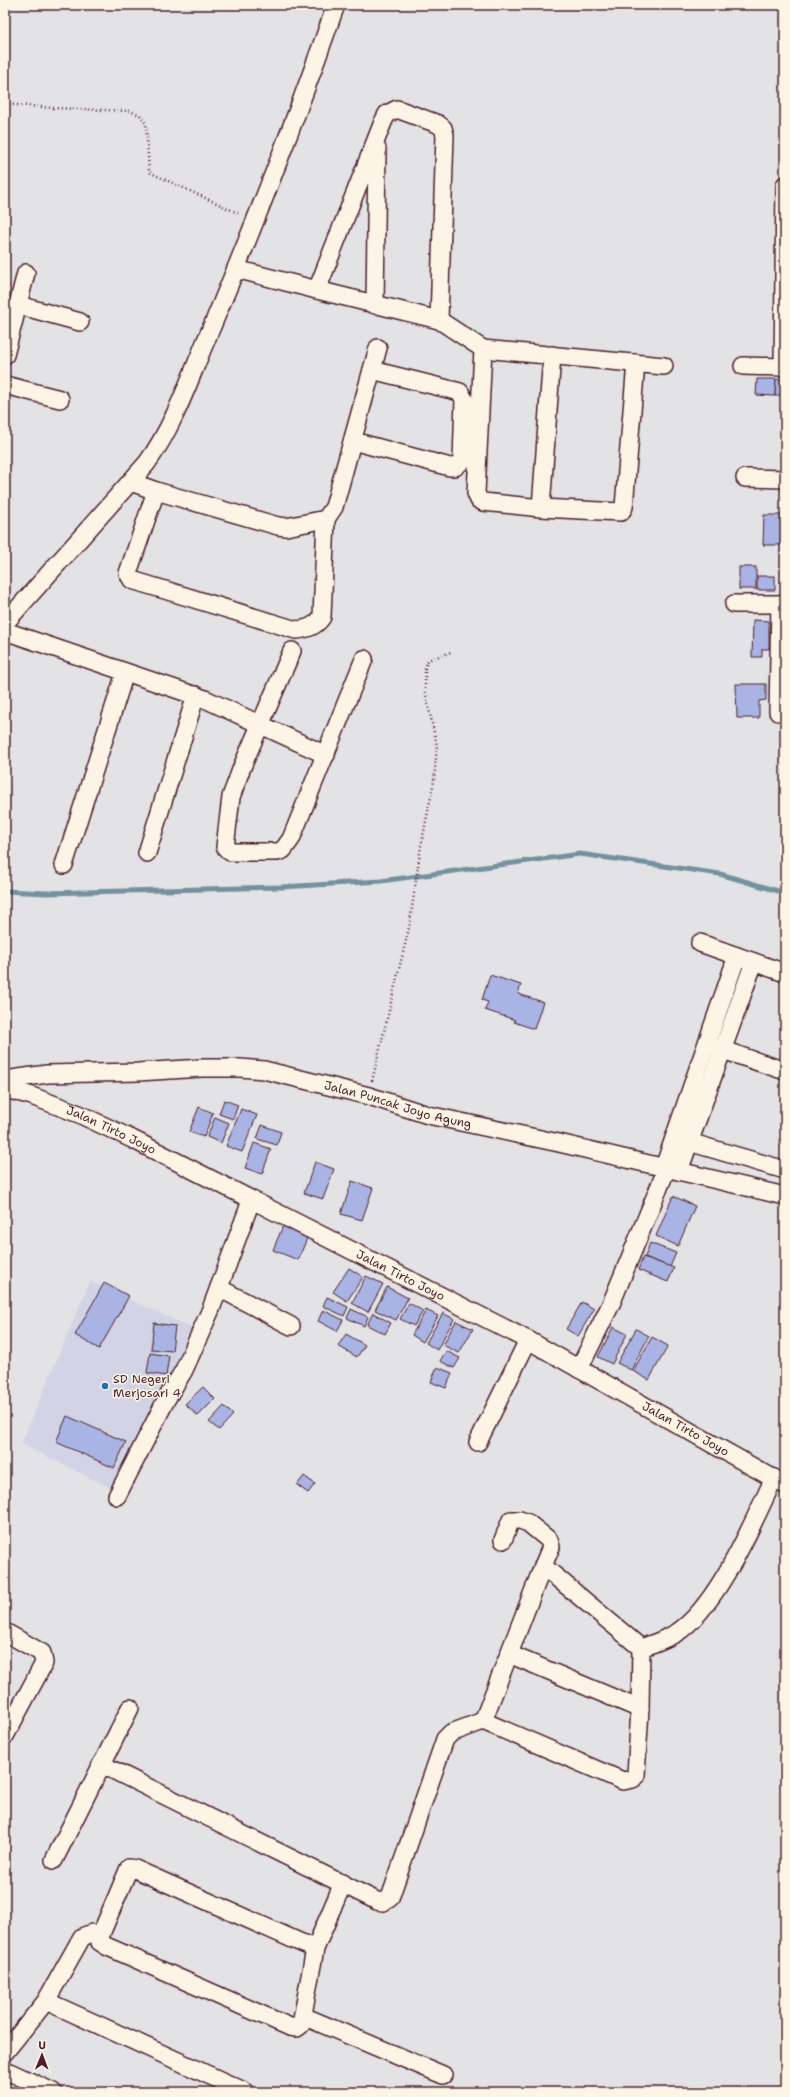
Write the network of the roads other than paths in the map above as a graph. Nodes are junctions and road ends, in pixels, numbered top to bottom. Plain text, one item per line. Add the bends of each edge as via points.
1 (336, 5) edge
2 (377, 140) junction
3 (785, 185) edge
4 (236, 269) junction
5 (26, 273) dead end
6 (317, 290) junction
7 (18, 305) junction
8 (375, 305) junction
9 (439, 320) junction
10 (80, 322) dead end
11 (378, 348) dead end
12 (483, 348) junction
13 (5, 355) edge
14 (552, 355) junction
15 (636, 363) junction
16 (664, 366) dead end
17 (743, 366) dead end
18 (784, 367) edge
19 (372, 370) junction
20 (5, 385) edge
21 (60, 399) dead end
22 (353, 441) junction
23 (745, 478) dead end
24 (785, 479) edge
25 (131, 482) junction
26 (156, 491) junction
27 (541, 508) junction
28 (326, 519) junction
29 (734, 604) dead end
30 (782, 604) edge
31 (5, 623) edge
32 (5, 631) edge
33 (292, 651) dead end
34 (364, 659) dead end
35 (125, 673) junction
36 (196, 696) junction
37 (778, 712) dead end
38 (260, 724) junction
39 (326, 755) junction
40 (147, 853) dead end
41 (64, 865) dead end
42 (700, 943) dead end
43 (737, 956) junction
44 (754, 962) junction
45 (785, 973) edge
46 (714, 1047) junction
47 (785, 1071) edge
48 (5, 1080) edge
49 (5, 1089) edge
50 (689, 1142) junction
51 (670, 1168) junction
52 (785, 1170) edge
53 (785, 1196) edge
54 (252, 1201) junction
55 (219, 1288) junction
56 (291, 1326) dead end
57 (528, 1340) junction
58 (579, 1369) junction
59 (478, 1442) dead end
60 (780, 1482) edge
61 (117, 1496) dead end
62 (503, 1540) dead end
63 (543, 1566) junction
64 (5, 1632) edge
65 (641, 1648) junction
66 (509, 1654) junction
67 (130, 1708) dead end
68 (640, 1709) junction
69 (483, 1721) junction
70 (5, 1736) edge
71 (101, 1764) junction
72 (54, 1860) dead end
73 (342, 1883) junction
74 (101, 1934) junction
75 (315, 1949) junction
76 (46, 2001) junction
77 (303, 2016) junction
78 (5, 2052) edge
79 (5, 2070) edge
80 (443, 2075) dead end
81 (53, 2092) edge
82 (246, 2092) edge

1 - 4 street via 256,222
2 - 6 street
2 - 8 street
2 - 9 street via 387,114 397,109 443,128 445,135
3 - 18 street
4 - 6 street
4 - 25 street via 163,442
5 - 7 street
6 - 8 street
7 - 10 street
7 - 13 street
8 - 9 street
9 - 12 street
11 - 19 street
12 - 14 street
12 - 27 street via 476,493 483,502
14 - 15 street
14 - 27 street
15 - 16 street
15 - 27 street via 624,507 621,512
17 - 18 street
19 - 22 street
19 - 22 street via 460,392 464,399 462,461 455,467 450,467
20 - 21 street
22 - 28 street via 334,507
23 - 24 street
25 - 26 street
25 - 31 street
26 - 28 street via 278,526 286,527
26 - 28 street via 128,573 132,580 296,630 311,627 322,617
29 - 30 street
30 - 37 street
32 - 35 street
33 - 38 street
34 - 39 street
35 - 36 street
35 - 41 street
36 - 38 street
36 - 40 street
38 - 39 street
38 - 39 street via 231,797 225,847 230,852 277,852 287,846
42 - 43 street
43 - 44 street
43 - 46 street
44 - 45 street
44 - 46 street
46 - 47 street
46 - 50 street
46 - 51 street
48 - 51 street, Jalan Puncak Joyo Agung via 47,1074 240,1068 264,1070 369,1096 428,1115
49 - 54 street, Jalan Tirto Joyo via 79,1114
50 - 51 street
50 - 52 street
51 - 53 street, Jalan Puncak Joyo Agung
51 - 58 street via 611,1304
54 - 55 street
54 - 57 street, Jalan Tirto Joyo
55 - 56 street
55 - 61 street via 184,1370
57 - 58 street, Jalan Tirto Joyo
57 - 59 street
58 - 60 street, Jalan Tirto Joyo
60 - 65 street via 708,1600 682,1630
62 - 63 street via 511,1520 528,1523 549,1540 551,1547
63 - 65 street
63 - 66 street
64 - 70 street via 42,1653 44,1658 44,1663
65 - 68 street
66 - 68 street
66 - 69 street
67 - 71 street
68 - 69 street via 636,1775 629,1781 623,1781
69 - 73 street via 451,1733 446,1739 390,1898 383,1902 377,1901
71 - 72 street
71 - 73 street
73 - 75 street
74 - 75 street via 129,1868
74 - 76 street via 92,1933 82,1937
74 - 77 street via 100,1942 106,1946 290,2027 297,2028
75 - 77 street
76 - 78 street
76 - 82 street
77 - 80 street
79 - 81 street

